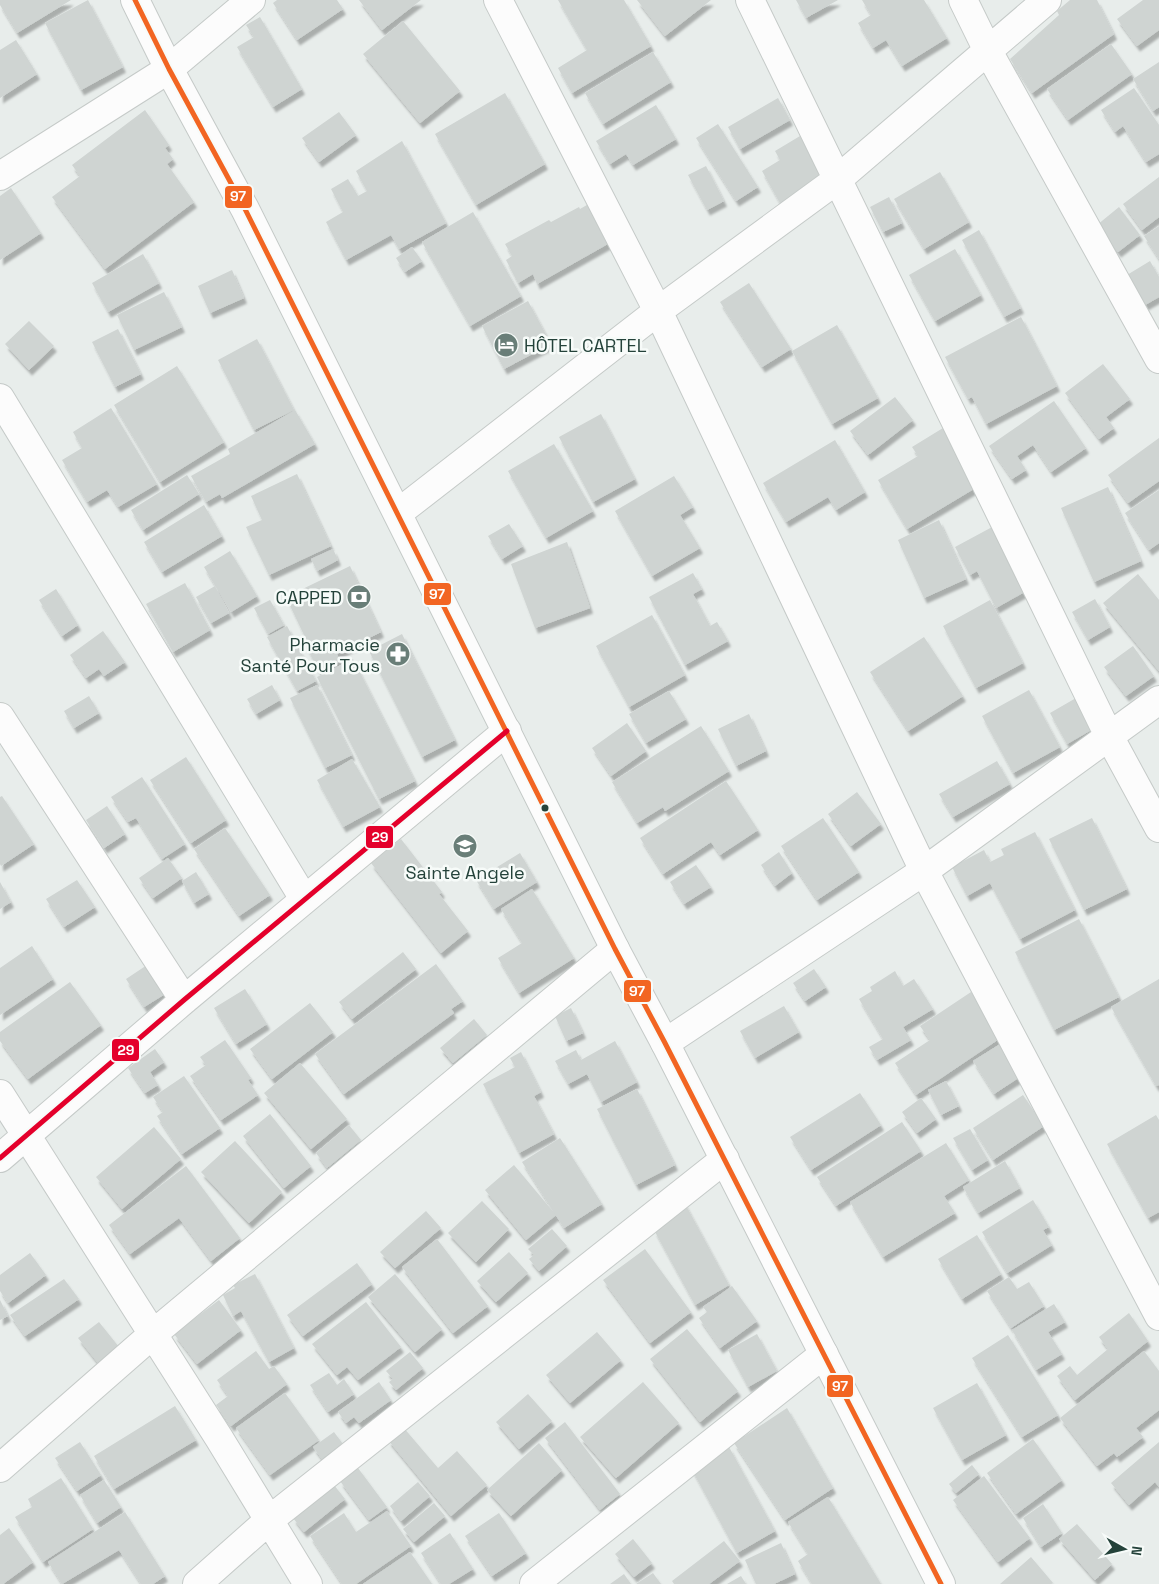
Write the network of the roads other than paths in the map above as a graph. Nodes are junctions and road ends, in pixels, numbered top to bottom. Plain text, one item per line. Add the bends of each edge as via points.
1 (135, 0) edge
2 (251, 0) edge
3 (498, 0) edge
4 (750, 0) edge
5 (963, 0) edge
6 (1047, 0) edge
7 (988, 51) junction
8 (169, 69) junction
9 (0, 176) edge
10 (838, 179) junction
11 (658, 311) junction
12 (1159, 359) edge
13 (0, 398) edge
14 (398, 514) junction
15 (1159, 700) edge
16 (0, 717) edge
17 (507, 731) junction
18 (1109, 736) junction
19 (1159, 828) edge
20 (924, 870) junction
21 (304, 899) junction
22 (615, 949) junction
23 (184, 1000) junction
24 (666, 1043) junction
25 (0, 1094) edge
26 (27, 1135) junction
27 (0, 1158) edge
28 (725, 1159) junction
29 (1159, 1316) edge
30 (153, 1334) junction
31 (824, 1354) junction
32 (0, 1468) edge
33 (268, 1520) junction
34 (932, 1580) edge
35 (197, 1584) edge
36 (308, 1584) edge
37 (534, 1584) edge

1 - 8 street
2 - 8 street
3 - 11 street
4 - 10 street
5 - 7 street
6 - 7 street
7 - 10 street
7 - 12 street
8 - 9 street
8 - 14 street via 246,209
10 - 11 street
10 - 18 street
11 - 14 street
11 - 20 street
13 - 21 street
14 - 17 street
15 - 18 street
16 - 23 street
17 - 21 street
17 - 22 street
18 - 19 street
18 - 20 street
20 - 24 street
20 - 29 street
21 - 23 street
22 - 24 street
22 - 30 street
23 - 26 street
24 - 28 street
25 - 26 street
26 - 27 street
26 - 30 street
28 - 31 street
28 - 33 street
30 - 32 street
30 - 33 street
31 - 34 street
31 - 37 street
33 - 35 street
33 - 36 street

